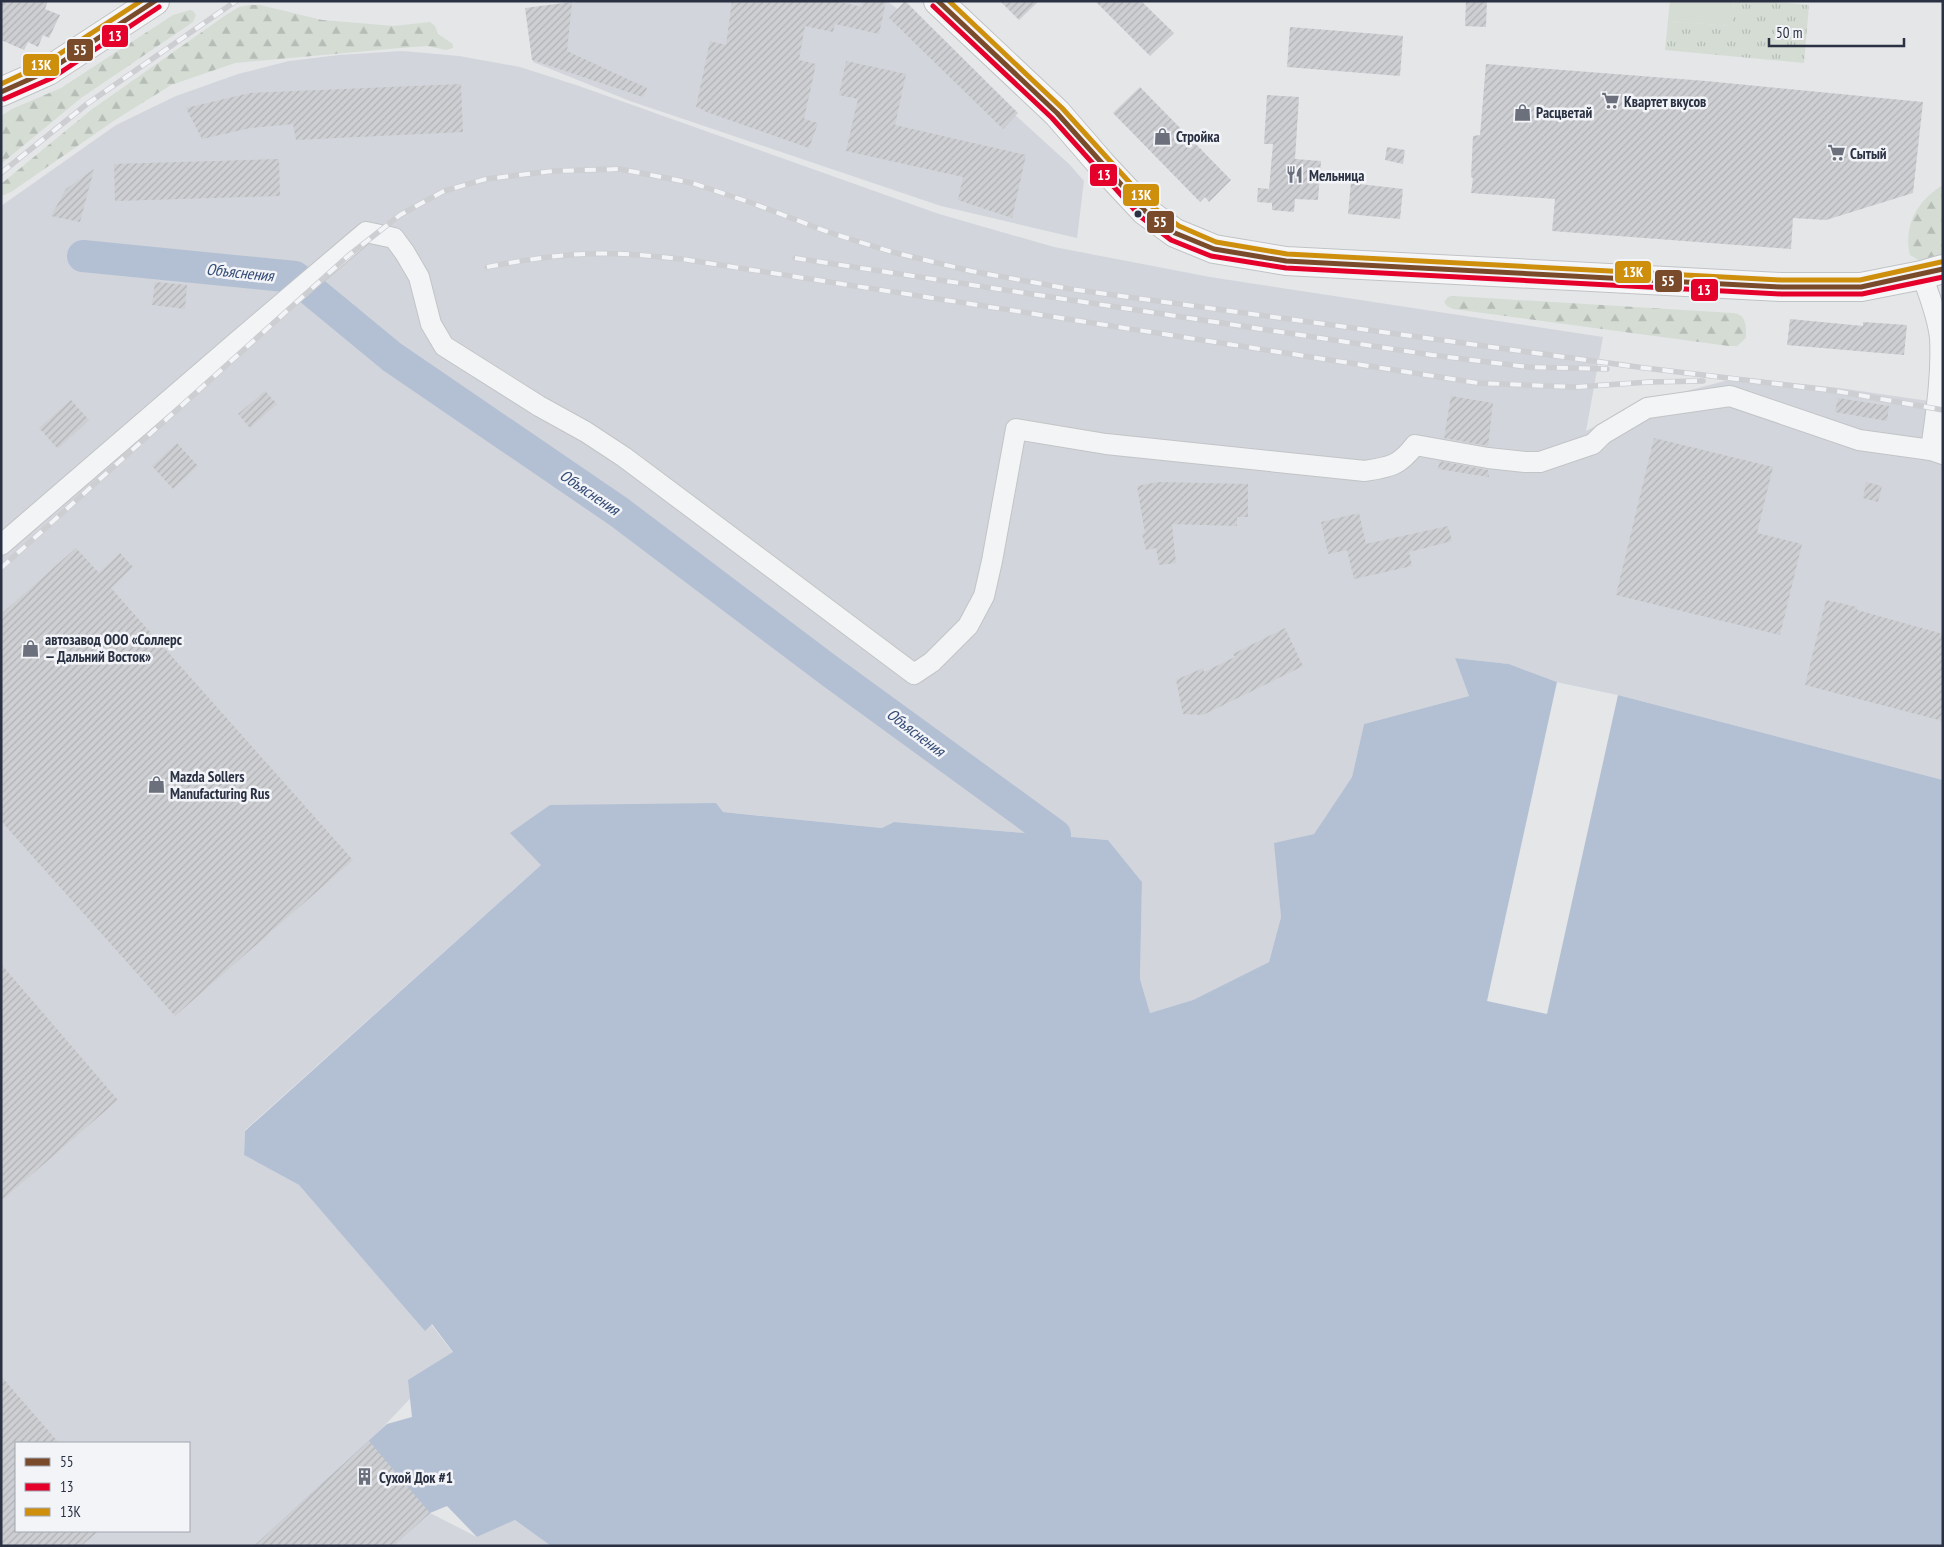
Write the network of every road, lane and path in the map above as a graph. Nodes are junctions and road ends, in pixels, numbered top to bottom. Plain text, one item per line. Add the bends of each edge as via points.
1 (155, 1) edge
2 (938, 1) edge
3 (5, 87) edge
4 (1932, 272) edge
5 (1937, 452) edge
6 (1, 545) edge

1 - 3 main road via 48,71
2 - 4 main road via 1057,113 1145,210 1175,233 1214,249 1286,261 1781,287 1861,287
4 - 5 street via 1933,306 1940,337
5 - 6 street via 1859,440 1730,396 1648,408 1602,434 1593,444 1540,462 1488,458 1415,445 1404,459 1386,468 1365,471 1106,444 1016,430 984,596 968,626 932,662 914,674 624,457 444,346 431,324 419,277 405,253 394,238 366,232

